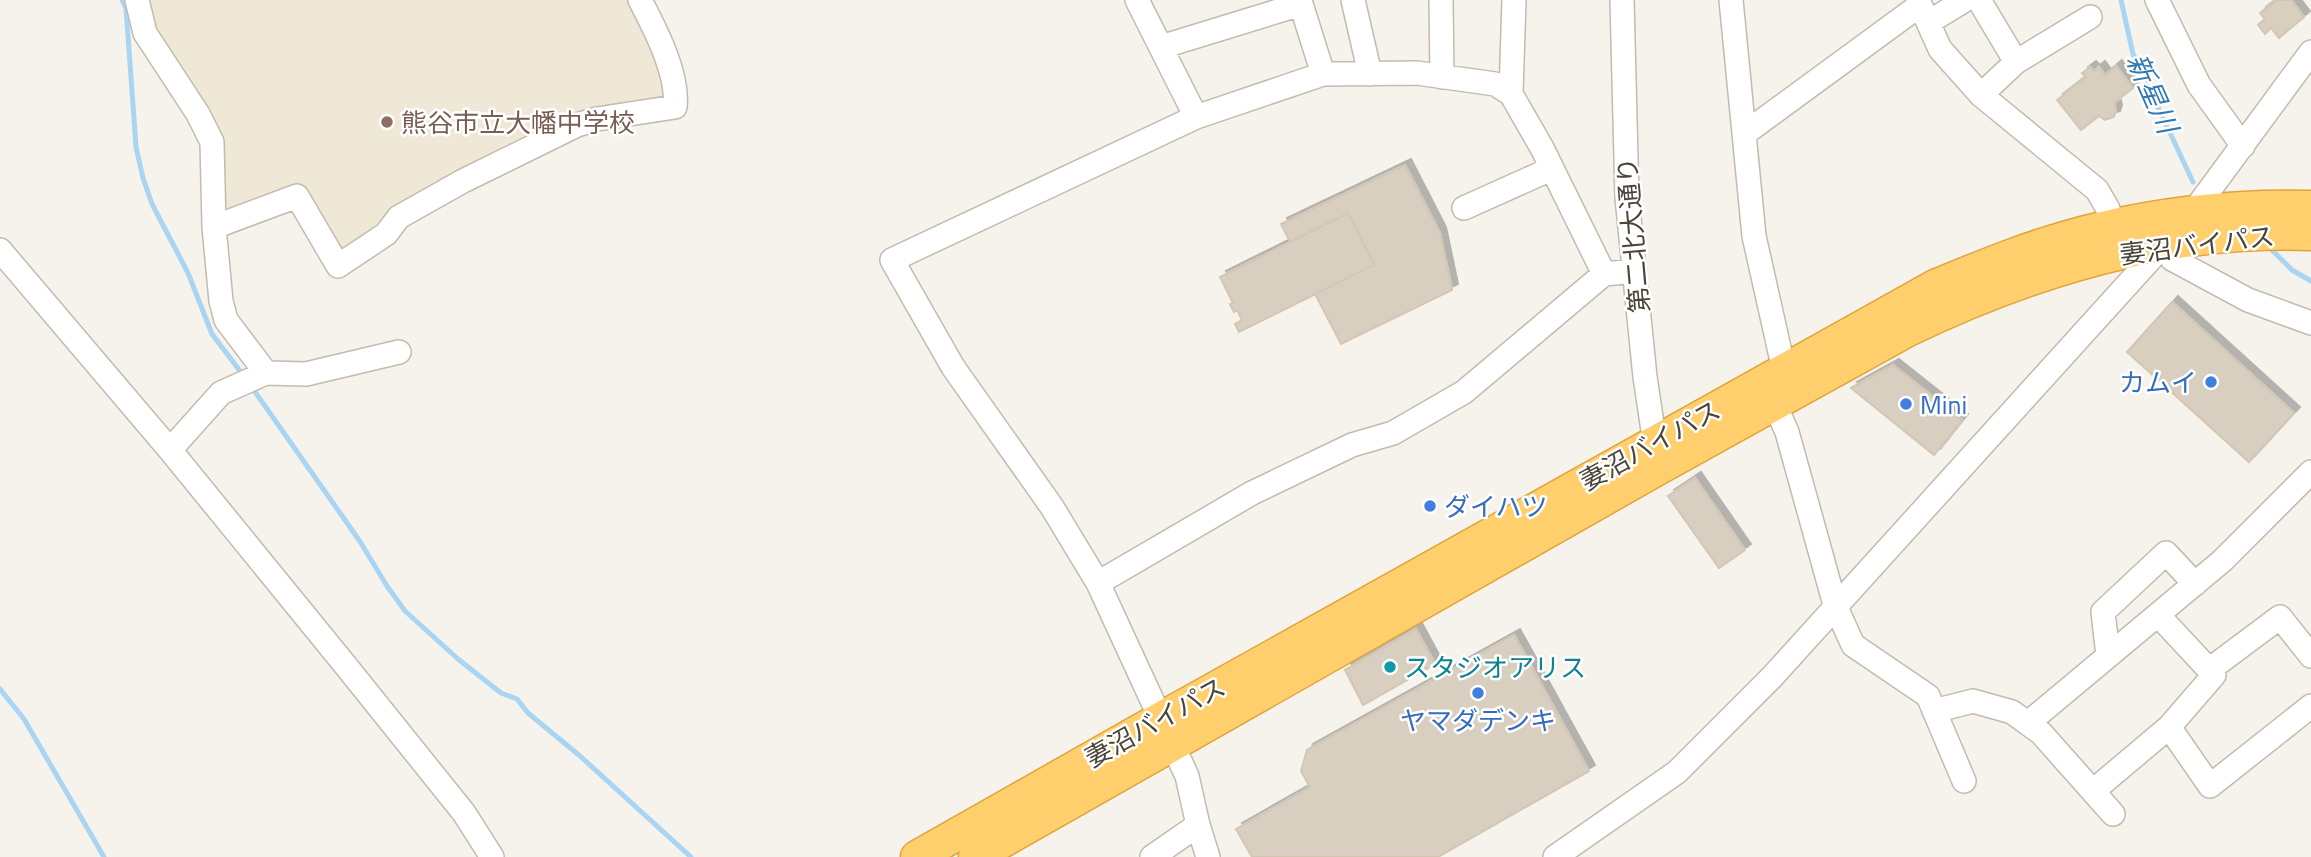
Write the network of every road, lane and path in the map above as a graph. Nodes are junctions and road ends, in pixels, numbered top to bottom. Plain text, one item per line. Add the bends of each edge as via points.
1 (137, 0) edge
2 (640, 0) edge
3 (1137, 0) edge
4 (1353, 0) edge
5 (1441, 0) edge
6 (1514, 0) edge
7 (1622, 0) edge
8 (1731, 0) edge
9 (1965, 0) edge
10 (1979, 0) edge
11 (2157, 0) edge
12 (1922, 9) edge
13 (2090, 17) dead end
14 (1161, 47) junction
15 (2311, 52) edge
16 (2016, 62) junction
17 (1323, 74) junction
18 (1370, 74) junction
19 (1442, 77) junction
20 (1511, 94) junction
21 (1981, 95) junction
22 (1196, 117) junction
23 (1744, 134) junction
24 (2243, 146) junction
25 (1551, 169) junction
26 (2311, 207) edge
27 (1464, 208) dead end
28 (2194, 211) junction
29 (2113, 226) junction
30 (214, 227) junction
31 (2311, 234) edge
32 (2166, 244) junction
33 (0, 250) edge
34 (1635, 271) junction
35 (1605, 274) junction
36 (2311, 323) edge
37 (399, 352) dead end
38 (1784, 370) junction
39 (262, 374) junction
40 (1775, 405) junction
41 (170, 450) junction
42 (1657, 455) junction
43 (2311, 472) edge
44 (1098, 583) junction
45 (2195, 584) junction
46 (1835, 605) junction
47 (2158, 615) junction
48 (2108, 656) junction
49 (2311, 656) edge
50 (2209, 670) junction
51 (2311, 706) edge
52 (1934, 711) junction
53 (2028, 723) junction
54 (2169, 727) junction
55 (1166, 732) junction
56 (1964, 781) dead end
57 (2093, 791) junction
58 (2113, 814) dead end
59 (1198, 825) junction
60 (492, 857) edge
61 (917, 857) edge
62 (975, 857) edge
63 (1152, 857) edge
64 (1208, 857) edge
65 (1555, 857) edge

1 - 30 street via 145,33 212,142
2 - 30 street via 661,40 677,95 675,107 578,125 399,217 386,234 338,266 298,196
3 - 14 street
4 - 18 street
5 - 19 street
6 - 20 street
7 - 34 street, 第二北大通り via 1627,198
8 - 23 street
9 - 12 street
10 - 16 street
11 - 24 street via 2199,85
12 - 21 street via 1940,49
12 - 23 street
13 - 16 street
14 - 17 street via 1301,4
14 - 22 street
15 - 24 street
16 - 21 street
17 - 18 street
17 - 22 street
18 - 19 street
19 - 20 street via 1495,84
20 - 25 street
21 - 29 street via 2097,190
22 - 44 street via 892,260 953,367 1052,507
23 - 38 street via 1754,236
24 - 28 street
25 - 27 street
25 - 35 street
26 - 28 highway, 妻沼バイパス
28 - 29 highway, 妻沼バイパス
28 - 32 street
29 - 38 highway, 妻沼バイパス via 2003,258 1935,286
30 - 39 street via 226,320
31 - 32 highway, 妻沼バイパス
32 - 36 street via 2172,259 2248,300
32 - 40 highway, 妻沼バイパス via 2014,284 1908,330
32 - 46 street
33 - 41 street
34 - 35 street
34 - 42 street, 第二北大通り
35 - 44 street via 1464,391 1393,433 1352,445 1252,493
37 - 39 street via 306,374
38 - 42 highway, 妻沼バイパス
39 - 41 street via 221,393
40 - 42 highway, 妻沼バイパス
40 - 46 street via 1787,432
41 - 60 street via 464,813
42 - 55 highway, 妻沼バイパス
43 - 45 street
44 - 55 street
45 - 47 street
45 - 48 street via 2166,553 2104,612
46 - 52 street via 1853,645 1928,696
46 - 65 street via 1678,772
47 - 48 street
47 - 50 street
48 - 53 street
49 - 50 street via 2280,617
50 - 54 street via 2214,675
51 - 54 street via 2210,786
52 - 53 street via 1973,701 2012,712
52 - 56 street
53 - 57 street
54 - 57 street
55 - 59 street via 1187,776
55 - 61 highway, 妻沼バイパス
55 - 62 highway, 妻沼バイパス
57 - 58 street
59 - 63 street
59 - 64 street

